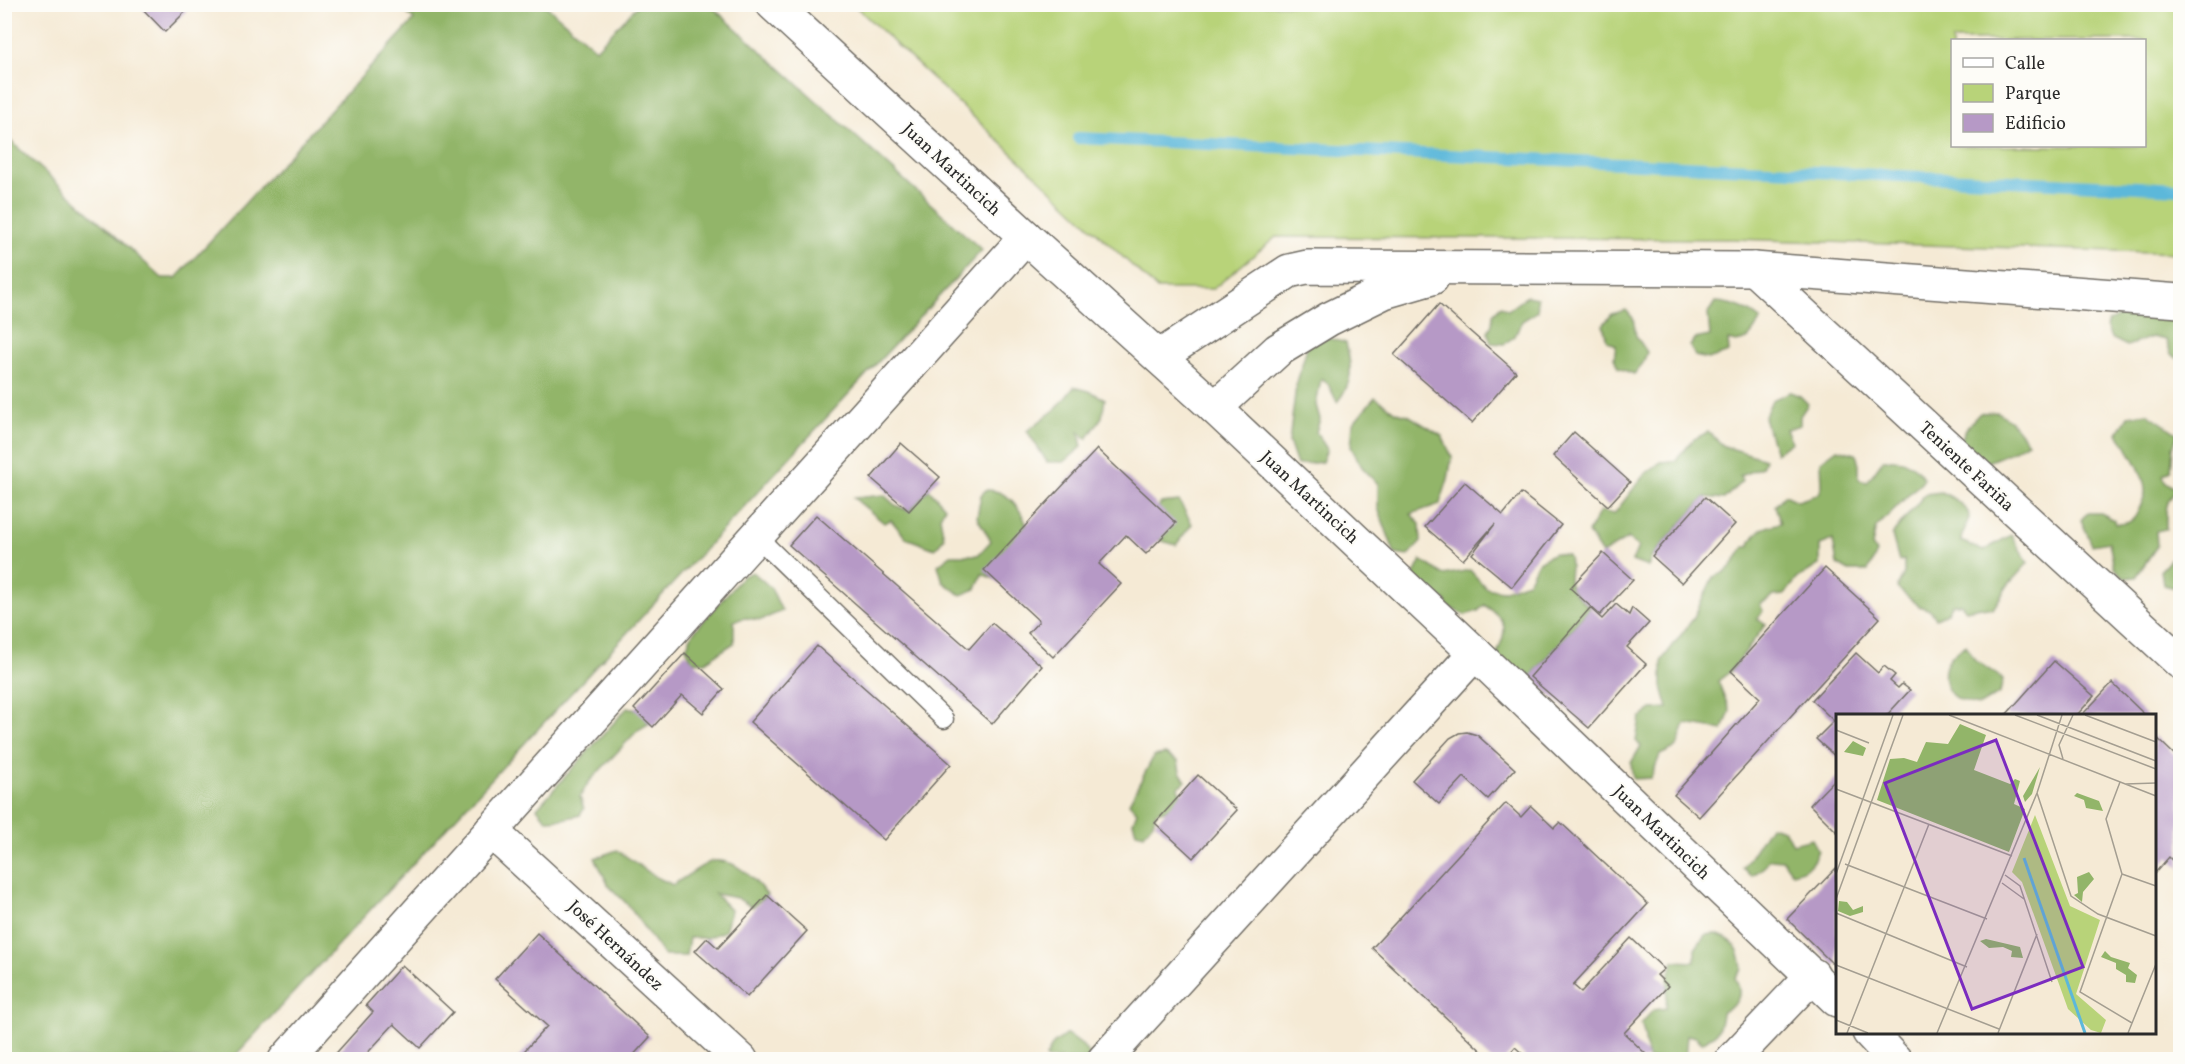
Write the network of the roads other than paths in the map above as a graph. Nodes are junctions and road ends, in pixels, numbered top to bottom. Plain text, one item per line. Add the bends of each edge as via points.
1 (773, 4) edge
2 (1026, 237) junction
3 (1468, 268) junction
4 (1754, 269) junction
5 (2181, 301) edge
6 (1159, 357) junction
7 (1215, 408) junction
8 (756, 536) junction
9 (1475, 653) junction
10 (2181, 662) edge
11 (944, 719) dead end
12 (491, 831) junction
13 (1813, 975) junction
14 (1836, 999) edge
15 (1871, 1034) edge
16 (285, 1059) edge
17 (741, 1059) edge
18 (1104, 1059) edge
19 (1732, 1059) edge
20 (1895, 1059) edge

1 - 2 street, Juan Martincich
2 - 6 street, Juan Martincich
2 - 8 street
3 - 4 street
3 - 6 street via 1307,267 1289,271
3 - 7 street via 1384,292 1329,319 1278,350
4 - 5 street
4 - 10 street, Teniente Fariña
6 - 7 street, Juan Martincich
7 - 9 street, Juan Martincich
8 - 11 lane
8 - 12 street
9 - 13 street, Juan Martincich
9 - 18 street
12 - 16 street
12 - 17 street, José Hernández
13 - 14 street, Juan Martincich
13 - 19 street
15 - 20 street

